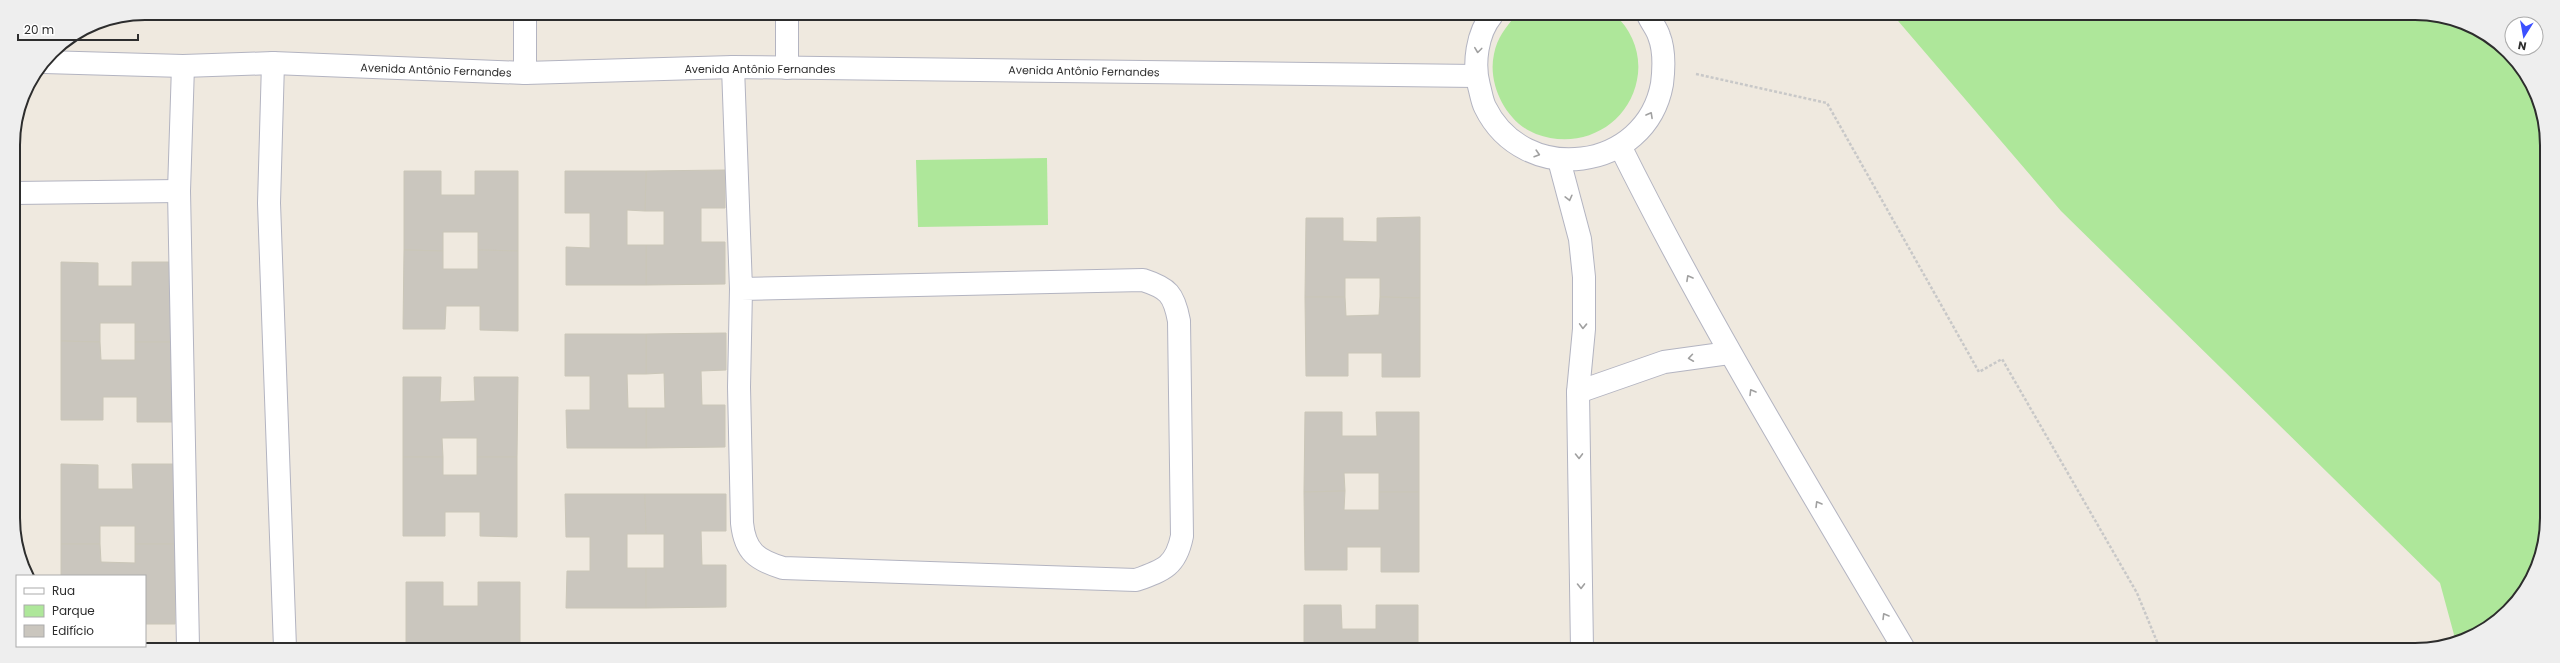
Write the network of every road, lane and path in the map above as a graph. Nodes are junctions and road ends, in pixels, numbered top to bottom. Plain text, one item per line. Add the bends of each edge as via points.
1 (526, 20) edge
2 (787, 20) edge
3 (1489, 20) edge
4 (1651, 20) edge
5 (51, 62) edge
6 (274, 63) junction
7 (183, 66) junction
8 (1665, 66) junction
9 (733, 67) junction
10 (786, 68) junction
11 (525, 73) junction
12 (1476, 76) junction
13 (1620, 146) junction
14 (1559, 160) junction
15 (179, 191) junction
16 (20, 193) edge
17 (741, 289) junction
18 (1729, 353) junction
19 (1578, 392) junction
20 (188, 643) edge
21 (285, 643) edge
22 (1582, 643) edge
23 (1900, 643) edge
24 (2157, 643) edge

1 - 11 street
2 - 10 street
3 -> 12 street via 1478,46
4 - 8 street via 1659,36
5 - 7 street, Avenida Antônio Fernandes
6 - 7 street, Avenida Antônio Fernandes
6 - 11 street, Avenida Antônio Fernandes
6 - 21 street via 269,203
7 - 15 street
13 -> 8 street via 1644,125 1659,98
8 - 24 path via 1827,103 1979,372 2002,359 2137,593
9 - 10 street, Avenida Antônio Fernandes
9 - 11 street, Avenida Antônio Fernandes
9 - 17 street
10 - 12 street, Avenida Antônio Fernandes
12 -> 14 street via 1485,106 1503,132 1529,151
13 - 14 street via 1591,158
18 -> 13 street via 1658,223
14 -> 19 street via 1580,239 1584,277 1584,329
15 - 16 street
15 - 20 street
17 - 17 street via 739,387 742,523 744,537 753,553 763,562 783,568 818,570 1136,580 1167,565 1178,554 1182,536 1179,320 1176,303 1168,291 1157,284 1143,280
18 -> 19 street via 1664,362
23 -> 18 street
19 -> 22 street

